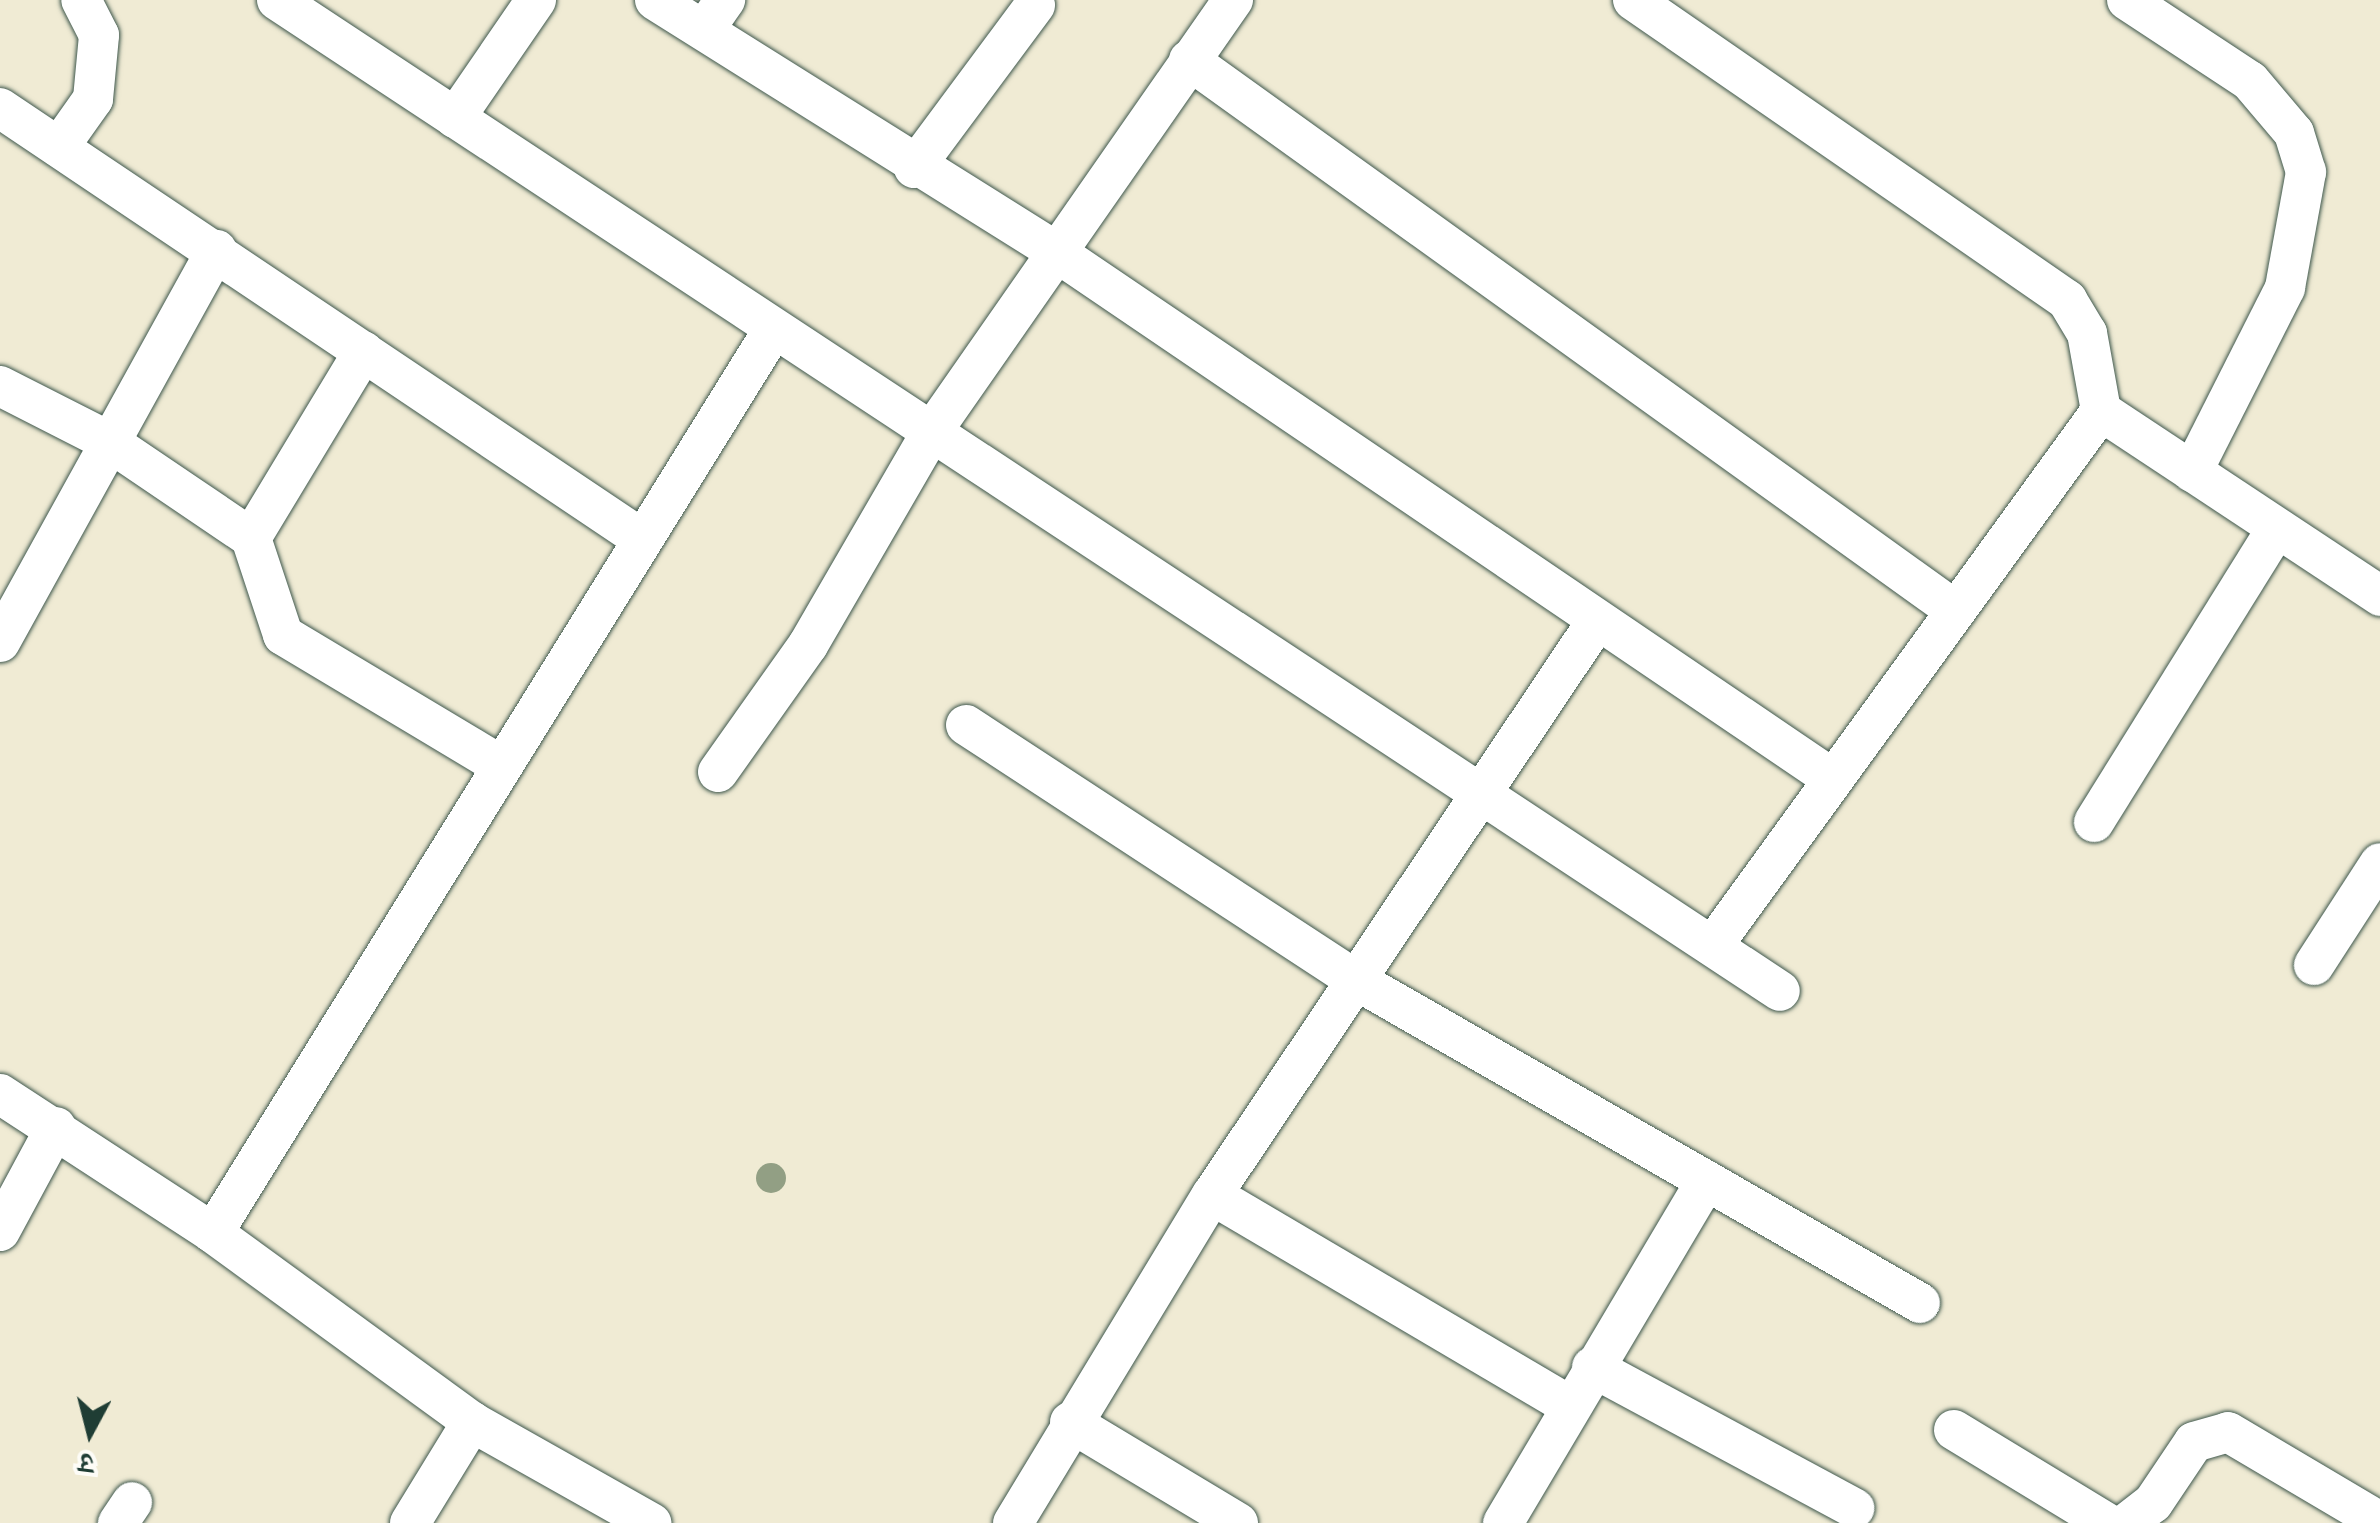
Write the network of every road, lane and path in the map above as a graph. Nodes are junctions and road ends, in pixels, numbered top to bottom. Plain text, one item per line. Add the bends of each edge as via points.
1 (82, 0) edge
2 (277, 0) edge
3 (536, 0) edge
4 (654, 0) edge
5 (1232, 0) edge
6 (1634, 0) edge
7 (2127, 0) edge
8 (1034, 5) dead end
9 (714, 15) edge
10 (1189, 60) junction
11 (0, 108) edge
12 (455, 118) junction
13 (59, 147) junction
14 (914, 168) junction
15 (216, 250) junction
16 (1056, 252) junction
17 (773, 330) junction
18 (364, 351) junction
19 (0, 386) edge
20 (2100, 411) junction
21 (932, 433) junction
22 (108, 441) junction
23 (2192, 472) junction
24 (2277, 528) junction
25 (251, 538) junction
26 (642, 539) junction
27 (2380, 596) edge
28 (1956, 611) junction
29 (1594, 624) junction
30 (0, 642) edge
31 (966, 724) dead end
32 (502, 766) junction
33 (718, 772) dead end
34 (1834, 779) junction
35 (1476, 794) junction
36 (2094, 822) dead end
37 (2380, 864) edge
38 (1714, 944) junction
39 (2314, 965) dead end
40 (1354, 979) junction
41 (1780, 990) dead end
42 (0, 1094) edge
43 (56, 1128) junction
44 (1706, 1181) junction
45 (1212, 1195) junction
46 (0, 1231) edge
47 (213, 1233) junction
48 (1920, 1304) dead end
49 (1592, 1367) junction
50 (1567, 1404) junction
51 (472, 1422) junction
52 (1070, 1422) junction
53 (1954, 1430) dead end
54 (1854, 1508) dead end
55 (2380, 1522) edge
56 (410, 1523) edge
57 (651, 1523) edge
58 (1013, 1523) edge
59 (1238, 1523) edge
60 (1502, 1523) edge
61 (2107, 1523) edge
62 (2127, 1523) edge

1 - 13 street via 100,35 93,99
2 - 12 street
3 - 12 street
4 - 9 street
5 - 10 street
6 - 20 street via 2067,300 2087,332
7 - 23 street via 2250,81 2294,133 2306,172 2286,288
8 - 14 street
9 - 14 street
10 - 16 street
10 - 28 street
11 - 13 street
12 - 17 street
13 - 15 street
14 - 16 street
15 - 18 street
15 - 22 street
16 - 21 street
16 - 29 street
17 - 21 street
17 - 26 street
18 - 25 street
18 - 26 street
19 - 22 street
20 - 23 street
20 - 28 street
21 - 33 street via 808,645
21 - 35 street
22 - 25 street
22 - 30 street
23 - 24 street
24 - 27 street
24 - 36 street
25 - 32 street via 283,636
26 - 32 street
28 - 34 street
29 - 34 street
29 - 35 street
31 - 40 street
32 - 47 street
34 - 38 street
35 - 38 street
35 - 40 street
37 - 39 street
38 - 41 street
40 - 44 street
40 - 45 street
42 - 43 street
43 - 46 street
43 - 47 street
44 - 48 street
44 - 49 street
45 - 50 street
45 - 52 street
47 - 51 street
49 - 50 street
49 - 54 street
50 - 60 street
51 - 56 street
51 - 57 street
52 - 58 street
52 - 59 street
53 - 61 street
55 - 62 street via 2228,1432 2194,1442 2153,1503

